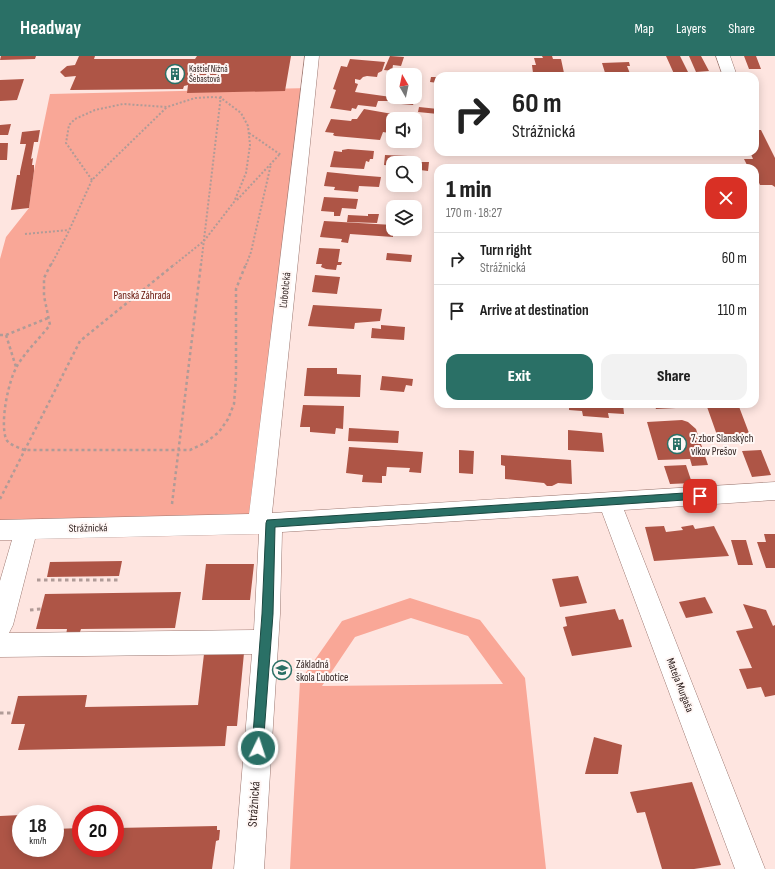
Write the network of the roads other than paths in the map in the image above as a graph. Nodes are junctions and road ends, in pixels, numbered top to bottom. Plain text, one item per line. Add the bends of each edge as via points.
1 (312, 56) edge
2 (723, 56) edge
3 (729, 72) edge
4 (775, 491) edge
5 (610, 501) junction
6 (265, 524) junction
7 (0, 530) edge
8 (26, 530) junction
9 (0, 625) edge
10 (265, 642) junction
11 (0, 645) edge
12 (249, 869) edge
13 (750, 869) edge

1 - 6 street, Ľubotická
2 - 3 street
4 - 5 street, Strážnická
5 - 6 street, Strážnická
5 - 13 street, Mateja Murgaša
6 - 8 street, Strážnická
6 - 10 street, Strážnická
7 - 8 street, Strážnická
8 - 9 street
10 - 11 street
10 - 12 street, Strážnická

